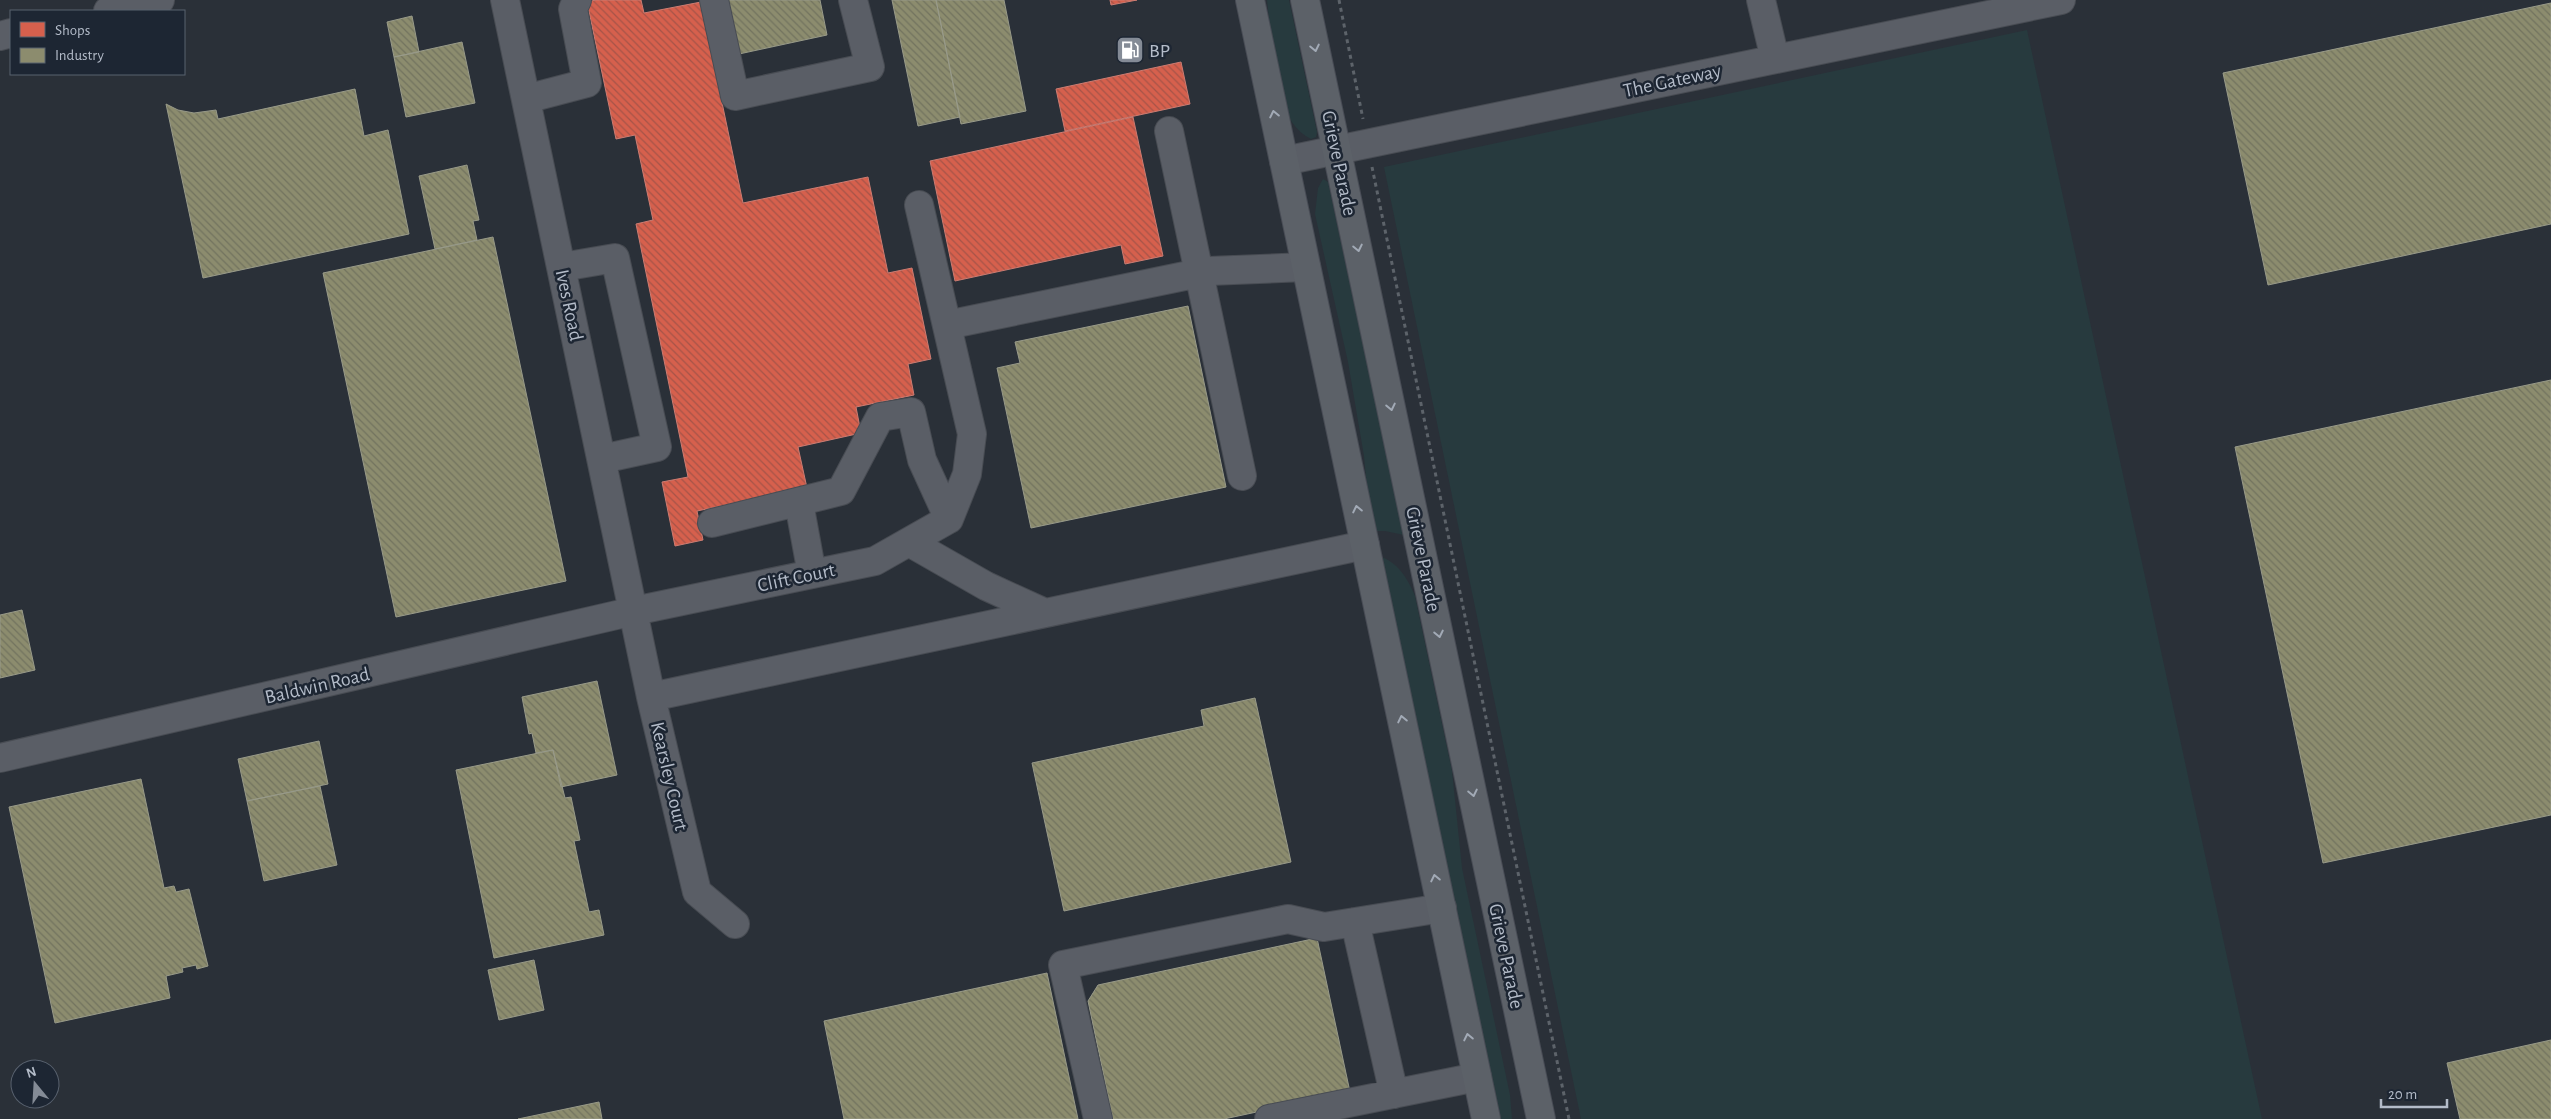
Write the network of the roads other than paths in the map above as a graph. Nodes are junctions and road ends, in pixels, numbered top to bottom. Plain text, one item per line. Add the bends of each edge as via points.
1 (505, 0) edge
2 (577, 0) edge
3 (714, 0) edge
4 (853, 0) edge
5 (1250, 0) edge
6 (1304, 0) edge
7 (1762, 0) edge
8 (2061, 0) edge
9 (147, 1) edge
10 (112, 10) edge
11 (1775, 59) junction
12 (526, 99) junction
13 (1169, 131) dead end
14 (1337, 149) junction
15 (1284, 162) junction
16 (918, 205) dead end
17 (562, 267) junction
18 (1306, 267) junction
19 (1198, 273) junction
20 (947, 325) junction
21 (602, 459) junction
22 (1242, 476) dead end
23 (799, 503) junction
24 (949, 519) junction
25 (712, 524) dead end
26 (909, 542) junction
27 (1365, 545) junction
28 (812, 574) junction
29 (634, 611) junction
30 (1045, 613) junction
31 (651, 697) junction
32 (0, 758) edge
33 (1442, 908) junction
34 (1355, 922) junction
35 (735, 924) dead end
36 (1476, 1077) junction
37 (1394, 1094) junction
38 (1098, 1119) edge
39 (1269, 1119) edge
40 (1486, 1119) edge
41 (1541, 1119) edge

1 - 12 street, Ives Road
2 - 12 street via 573,9 587,83
3 - 4 street via 735,96 870,67
15 -> 5 main road
6 -> 14 main road, Grieve Parade
7 - 11 street
8 - 11 street, The Gateway
9 - 10 street
11 - 14 street, The Gateway
12 - 17 street, Ives Road
13 - 19 street
14 - 15 street, The Gateway
14 -> 41 main road, Grieve Parade
15 - 18 main road
16 - 20 street
17 - 21 street, Ives Road
17 - 21 street via 615,258 656,447
18 - 19 street
27 -> 18 main road
19 - 20 street
19 - 22 street
20 - 24 street via 972,434 967,474
21 - 29 street, Ives Road
23 - 24 street via 841,490 880,416 911,412 922,460
23 - 25 street
23 - 28 street
24 - 26 street, Clift Court
26 - 28 street, Clift Court via 875,561
26 - 30 street via 986,586
27 - 30 street
33 -> 27 main road
28 - 29 street, Clift Court
29 - 31 street, Kearsley Court
29 - 32 street, Baldwin Road
30 - 31 street
31 - 35 street, Kearsley Court via 697,892
33 - 34 street
36 -> 33 main road
34 - 37 street
34 - 38 street via 1324,927 1288,919 1062,965
36 - 37 street
36 - 40 main road
37 - 39 street

